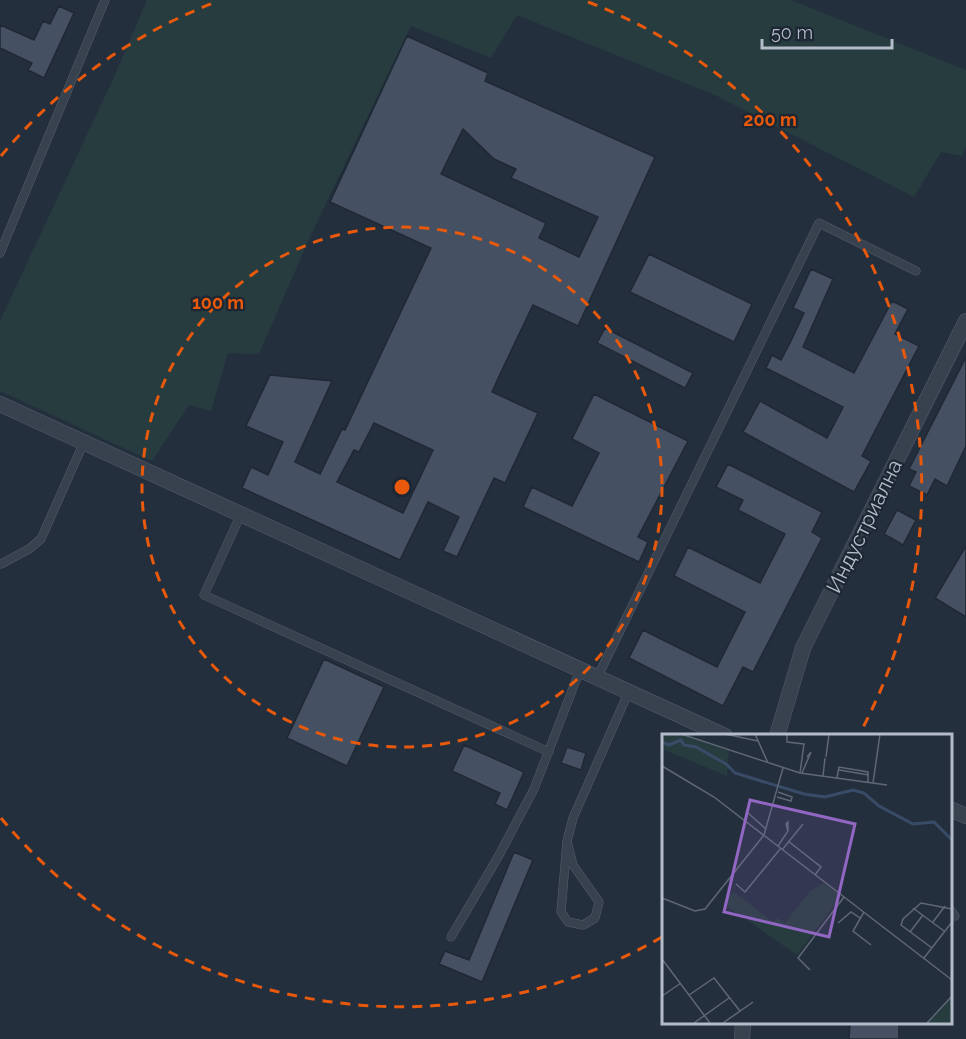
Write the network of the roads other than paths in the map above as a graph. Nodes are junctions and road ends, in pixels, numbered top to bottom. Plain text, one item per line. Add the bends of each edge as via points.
1 (105, 0) edge
2 (0, 254) edge
3 (916, 271) dead end
4 (966, 321) edge
5 (0, 404) edge
6 (85, 441) junction
7 (241, 514) junction
8 (1, 564) edge
9 (581, 668) junction
10 (598, 676) junction
11 (629, 690) junction
12 (719, 734) edge
13 (778, 734) edge
14 (549, 752) junction
15 (951, 809) edge
16 (966, 816) edge
17 (567, 841) junction
18 (451, 937) dead end
19 (743, 1024) edge
20 (742, 1039) edge

1 - 2 lane
3 - 10 lane via 819,223
4 - 13 street, Индустриална via 804,648
5 - 6 street
6 - 7 street
6 - 8 lane via 41,538
7 - 9 street
7 - 14 lane via 204,595
9 - 10 street
9 - 14 lane
10 - 11 street
11 - 12 street
11 - 17 lane via 573,818
14 - 18 lane via 498,857
15 - 16 street
17 - 17 lane via 561,912 568,922 583,925 595,918 599,902 573,865
19 - 20 street

